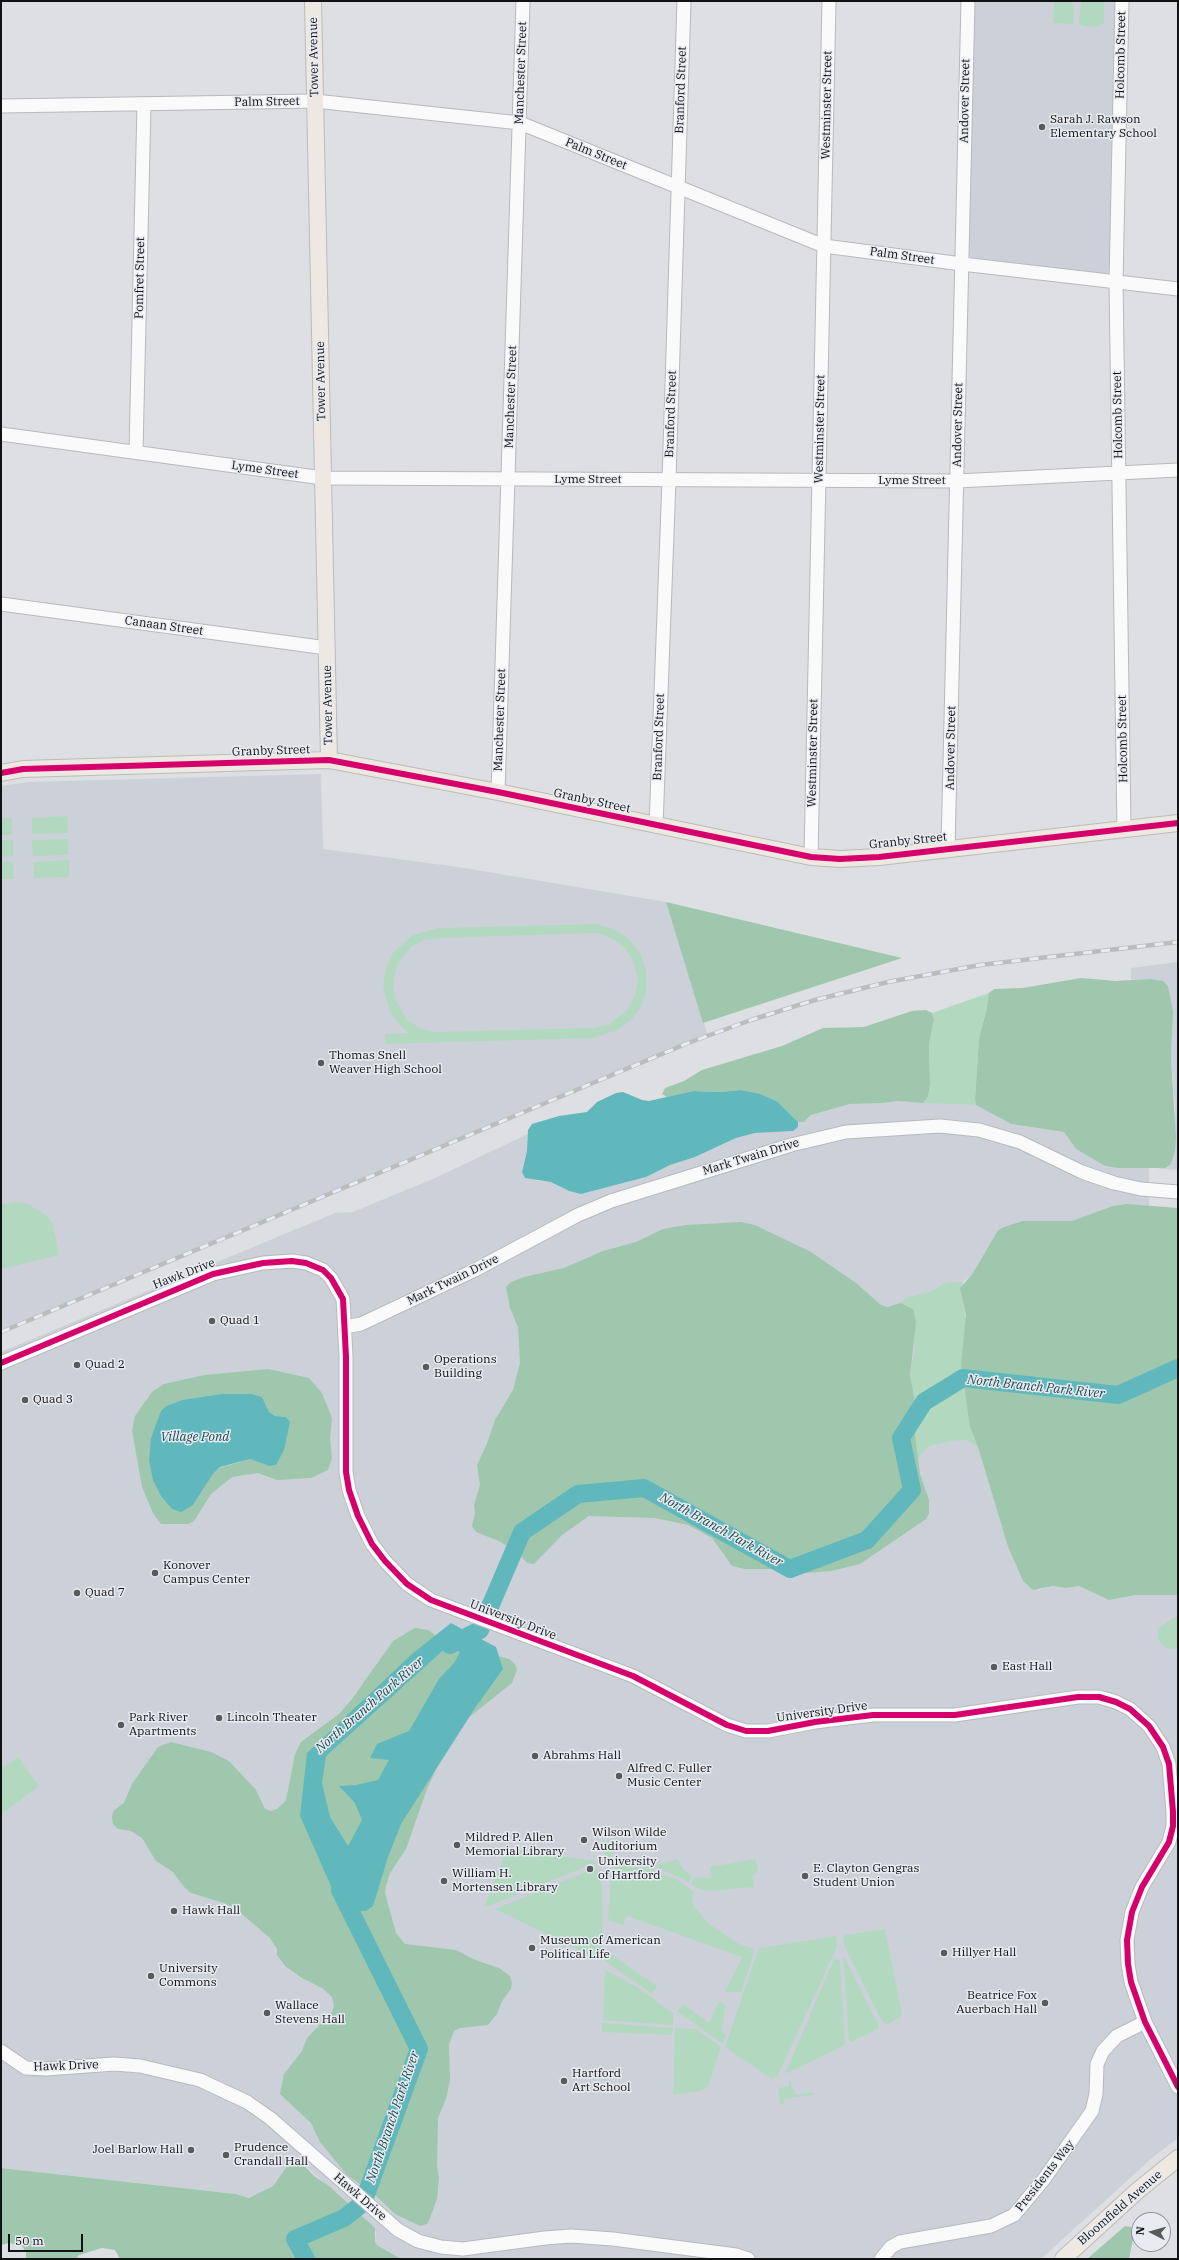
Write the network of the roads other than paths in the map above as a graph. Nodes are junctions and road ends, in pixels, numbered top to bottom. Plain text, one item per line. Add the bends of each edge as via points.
1 (313, 1) edge
2 (523, 1) edge
3 (684, 1) edge
4 (830, 1) edge
5 (968, 1) edge
6 (1122, 1) edge
7 (315, 101) junction
8 (144, 104) junction
9 (1, 106) edge
10 (520, 123) junction
11 (678, 186) junction
12 (824, 246) junction
13 (962, 264) junction
14 (1116, 282) junction
15 (1178, 288) edge
16 (1, 434) edge
17 (136, 451) junction
18 (1178, 470) edge
19 (1119, 473) junction
20 (323, 478) junction
21 (509, 480) junction
22 (669, 480) junction
23 (819, 480) junction
24 (957, 481) junction
25 (1, 604) edge
26 (327, 648) junction
27 (329, 760) junction
28 (1, 772) edge
29 (498, 792) junction
30 (1178, 823) edge
31 (656, 826) junction
32 (1124, 829) junction
33 (948, 848) junction
34 (811, 857) junction
35 (1178, 1192) edge
36 (345, 1327) junction
37 (1, 1363) edge
38 (1145, 2022) junction
39 (1, 2051) edge
40 (1178, 2087) edge
41 (1178, 2158) edge
42 (748, 2259) edge
43 (882, 2259) edge
44 (1063, 2259) edge

1 - 7 main road, Tower Avenue
2 - 10 street, Manchester Street
3 - 11 street, Branford Street
4 - 12 street, Westminster Street
5 - 13 street, Andover Street
6 - 14 street, Holcomb Street
7 - 8 street, Palm Street
7 - 10 street, Palm Street
7 - 20 main road, Tower Avenue
8 - 9 street, Palm Street
8 - 17 street, Pomfret Street
10 - 11 street, Palm Street
10 - 21 street, Manchester Street
11 - 12 street, Palm Street
11 - 22 street, Branford Street
12 - 13 street, Palm Street
12 - 23 street, Westminster Street
13 - 14 street, Palm Street
13 - 24 street, Andover Street
14 - 15 street, Palm Street
14 - 19 street, Holcomb Street
16 - 17 street, Lyme Street
17 - 20 street, Lyme Street
18 - 19 street, Lyme Street
19 - 24 street, Lyme Street
19 - 32 street, Holcomb Street
20 - 21 street, Lyme Street
20 - 26 main road, Tower Avenue
21 - 22 street, Lyme Street
21 - 29 street, Manchester Street
22 - 23 street, Lyme Street
22 - 31 street, Branford Street
23 - 24 street, Lyme Street
23 - 34 street, Westminster Street
24 - 33 street, Andover Street
25 - 26 street, Canaan Street
26 - 27 main road, Tower Avenue
27 - 28 main road, Granby Street via 23,769
27 - 29 main road, Granby Street
29 - 31 main road, Granby Street
30 - 32 main road, Granby Street
31 - 34 main road, Granby Street
32 - 33 main road, Granby Street
33 - 34 main road, Granby Street via 879,857
35 - 36 street, Mark Twain Drive via 1142,1189 1114,1183 1082,1172 1020,1142 979,1130 940,1126 846,1132 784,1147 605,1204 563,1223 455,1280 361,1324
36 - 37 street, Hawk Drive via 341,1293 334,1280 323,1270 292,1261 263,1263 230,1269 198,1280
36 - 38 street, University Drive via 346,1472 349,1490 362,1525 378,1553 407,1584 431,1600 632,1676 727,1725 752,1731 879,1715 955,1715 1078,1697 1099,1697 1130,1709 1149,1726 1163,1747 1169,1764 1173,1801 1173,1826 1169,1842 1142,1887 1128,1929 1129,1972
38 - 40 street, University Drive
38 - 43 street, Presidents Way via 1117,2036 1103,2051 1097,2064 1096,2094 1092,2111 1044,2179 1014,2215 991,2226 900,2242 891,2247
39 - 42 street, Hawk Drive via 26,2068 114,2064 144,2066 200,2080 247,2102 270,2118 398,2230 418,2241 441,2248 458,2249 571,2236 736,2255
41 - 44 main road, Bloomfield Avenue

